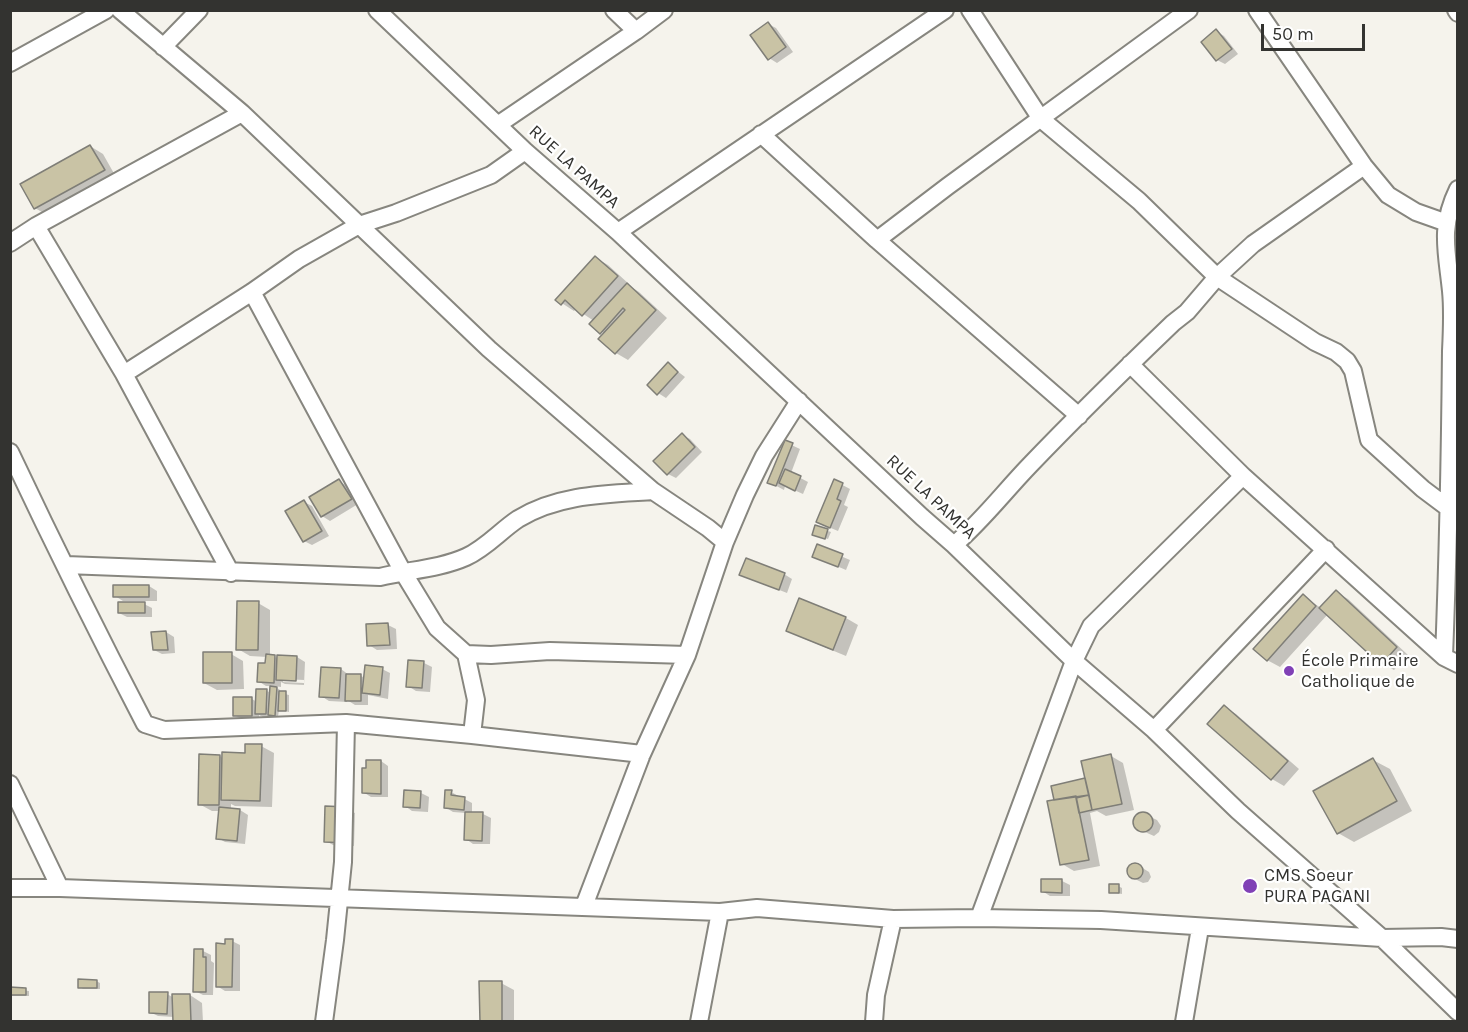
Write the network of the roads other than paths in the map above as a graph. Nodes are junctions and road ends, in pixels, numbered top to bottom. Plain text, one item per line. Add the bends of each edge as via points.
1 (106, 10) edge
2 (120, 10) edge
3 (199, 10) edge
4 (378, 10) edge
5 (614, 10) edge
6 (664, 10) edge
7 (945, 10) edge
8 (970, 10) edge
9 (1189, 10) edge
10 (1257, 10) edge
11 (636, 31) junction
12 (163, 47) junction
13 (10, 63) edge
14 (242, 113) junction
15 (1041, 119) junction
16 (499, 124) junction
17 (761, 134) junction
18 (525, 151) junction
19 (1364, 166) junction
20 (1458, 189) edge
21 (1447, 223) junction
22 (359, 225) junction
23 (36, 226) junction
24 (618, 232) junction
25 (877, 240) junction
26 (10, 243) edge
27 (1217, 277) junction
28 (252, 292) junction
29 (1454, 294) edge
30 (1130, 364) junction
31 (124, 374) junction
32 (799, 401) junction
33 (1079, 416) junction
34 (10, 452) edge
35 (1243, 476) junction
36 (653, 491) junction
37 (1447, 507) junction
38 (725, 542) junction
39 (954, 545) junction
40 (1326, 549) junction
41 (66, 565) junction
42 (403, 572) junction
43 (231, 573) junction
44 (466, 654) junction
45 (687, 655) junction
46 (1074, 661) junction
47 (1451, 661) edge
48 (346, 723) junction
49 (1154, 730) junction
50 (472, 735) junction
51 (642, 754) junction
52 (10, 784) edge
53 (10, 888) edge
54 (60, 888) junction
55 (339, 898) junction
56 (584, 906) junction
57 (720, 912) junction
58 (979, 918) junction
59 (893, 919) junction
60 (1200, 928) junction
61 (1382, 938) junction
62 (1458, 939) edge
63 (1458, 1012) edge
64 (324, 1022) edge
65 (699, 1022) edge
66 (874, 1022) edge
67 (1184, 1022) edge

1 - 13 street
2 - 12 street
3 - 12 street
4 - 16 street, RUE LA PAMPA
5 - 11 street
6 - 11 street
7 - 17 street
8 - 15 street
9 - 15 street
10 - 19 street
11 - 16 street
12 - 14 street
14 - 22 street
14 - 23 street
15 - 25 street
15 - 27 street via 1139,201
16 - 18 street, RUE LA PAMPA
17 - 24 street
17 - 25 street
18 - 22 street via 491,175
18 - 24 street, RUE LA PAMPA
19 - 21 street via 1388,195 1416,212
19 - 27 street via 1252,244
20 - 21 street
21 - 29 street via 1444,242
22 - 28 street via 299,259
22 - 36 street via 489,349
23 - 26 street
23 - 31 street
24 - 32 street, RUE LA PAMPA
25 - 33 street
27 - 30 street via 1187,312
27 - 37 street via 1347,361 1353,371 1369,440
28 - 31 street
28 - 42 street
29 - 37 street
30 - 33 street
30 - 35 street
31 - 43 street
32 - 38 street via 764,456
32 - 39 street, RUE LA PAMPA
33 - 39 street
34 - 41 street
35 - 40 street
35 - 46 street via 1091,626
36 - 38 street
36 - 42 street via 600,494 549,504 518,519 466,557
37 - 47 street
38 - 45 street
39 - 46 street, RUE LA PAMPA
40 - 47 street
40 - 49 street
41 - 43 street
41 - 48 street via 145,724 164,730
42 - 43 street via 380,577
42 - 44 street via 437,628
44 - 45 street via 550,651
44 - 50 street via 476,700
45 - 51 street
46 - 49 street, RUE LA PAMPA
46 - 58 street
48 - 50 street
48 - 55 street
49 - 61 street, RUE LA PAMPA via 1238,811
50 - 51 street
51 - 56 street
52 - 54 street
53 - 54 street
54 - 55 street
55 - 56 street
55 - 64 street
56 - 57 street
57 - 59 street via 757,908
57 - 65 street
58 - 59 street
58 - 60 street via 1101,920
59 - 66 street
60 - 61 street
60 - 67 street
61 - 62 street
61 - 63 street, RUE LA PAMPA

